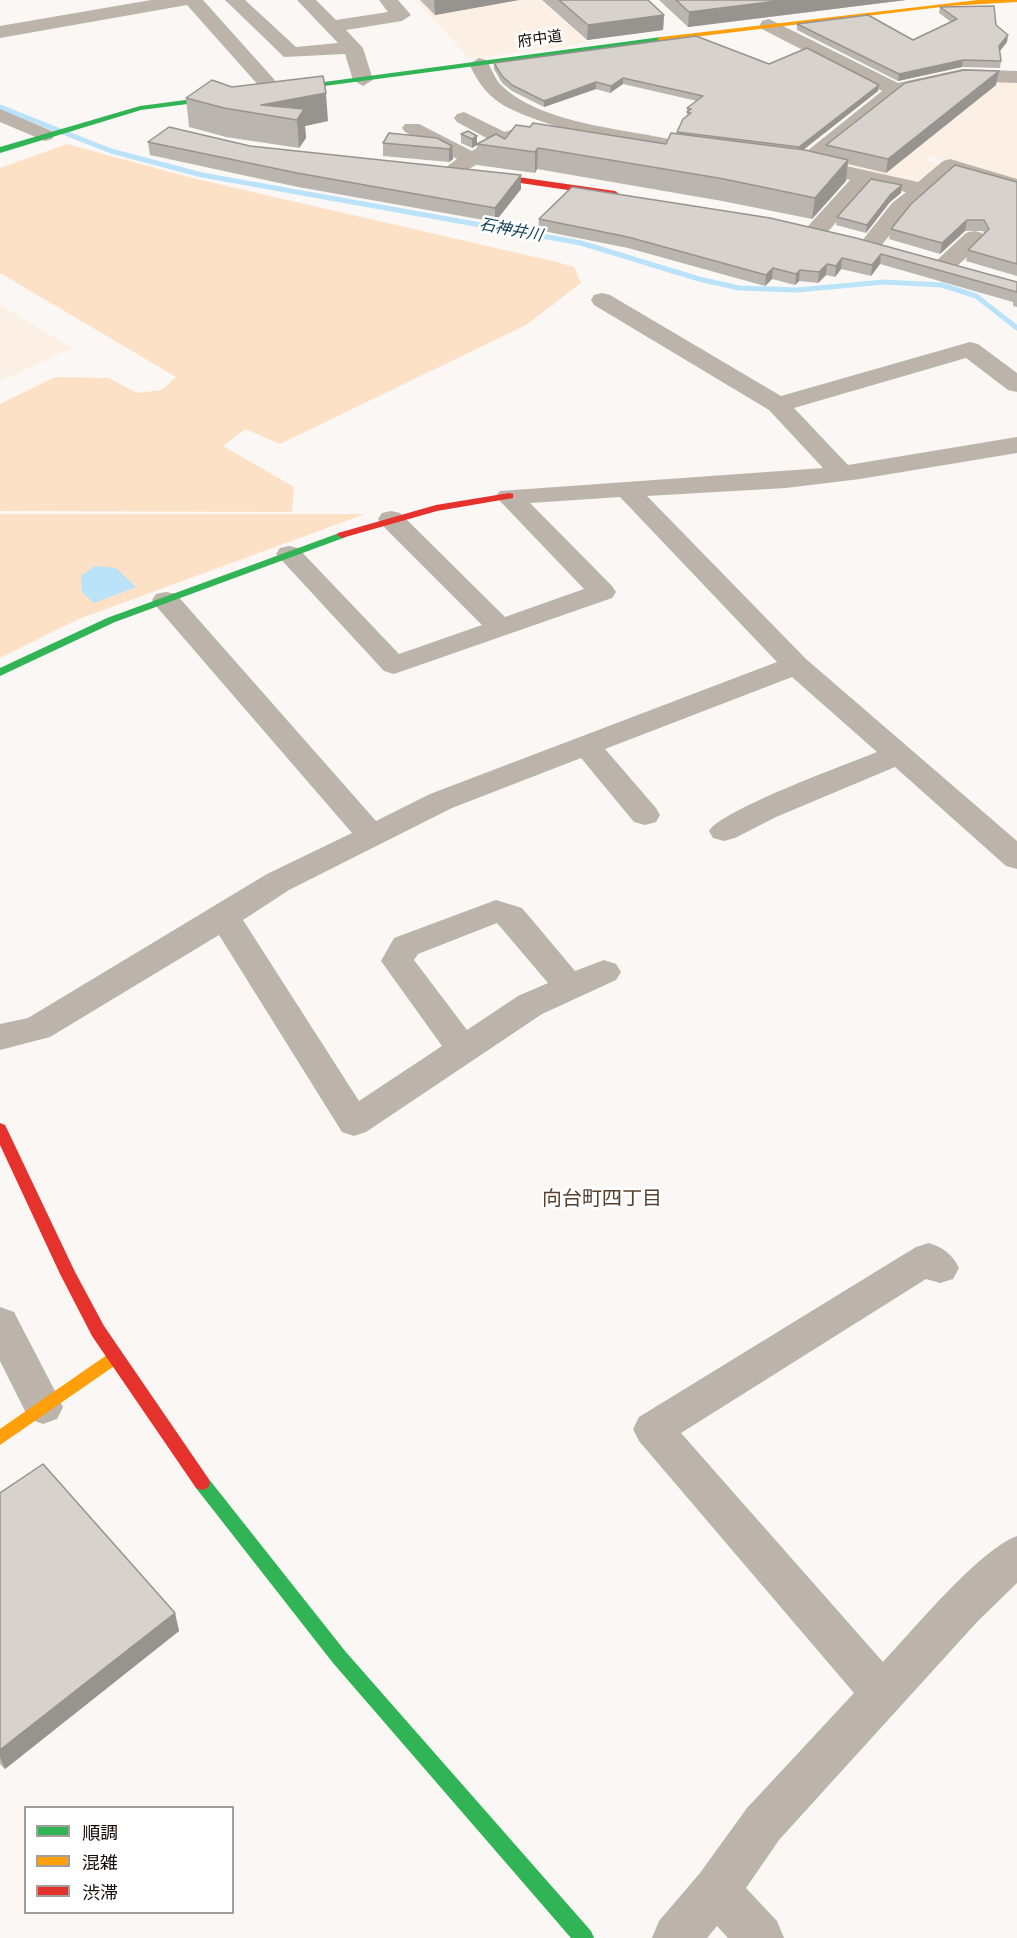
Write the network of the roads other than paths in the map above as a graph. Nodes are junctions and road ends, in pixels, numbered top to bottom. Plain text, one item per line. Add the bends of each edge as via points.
1 (183, 0) edge
2 (193, 0) edge
3 (234, 0) edge
4 (306, 0) edge
5 (388, 0) edge
6 (1017, 0) edge
7 (150, 3) edge
8 (94, 7) edge
9 (669, 22) dead end
10 (769, 25) junction
11 (333, 26) junction
12 (0, 32) edge
13 (683, 36) junction
14 (353, 48) junction
15 (479, 64) junction
16 (1017, 77) edge
17 (363, 80) junction
18 (895, 90) junction
19 (274, 91) junction
20 (125, 112) junction
21 (0, 115) edge
22 (464, 118) dead end
23 (544, 118) junction
24 (145, 123) dead end
25 (412, 128) dead end
26 (47, 135) junction
27 (506, 140) junction
28 (696, 149) edge
29 (0, 150) edge
30 (472, 159) junction
31 (779, 160) edge
32 (803, 163) junction
33 (447, 170) joint
34 (863, 177) junction
35 (1017, 186) edge
36 (922, 189) junction
37 (633, 197) edge
38 (818, 230) edge
39 (974, 238) dead end
40 (872, 242) edge
41 (948, 266) edge
42 (602, 300) dead end
43 (1017, 385) edge
44 (778, 405) junction
45 (1017, 445) edge
46 (842, 473) junction
47 (627, 490) junction
48 (509, 496) junction
49 (391, 519) junction
50 (289, 554) junction
51 (166, 600) junction
52 (500, 627) junction
53 (796, 665) junction
54 (0, 672) edge
55 (586, 745) junction
56 (899, 754) junction
57 (645, 815) dead end
58 (724, 831) dead end
59 (371, 835) junction
60 (1017, 858) edge
61 (224, 917) junction
62 (604, 972) dead end
63 (570, 988) junction
64 (0, 1037) edge
65 (462, 1048) junction
66 (0, 1129) edge
67 (940, 1268) dead end
68 (0, 1323) edge
69 (114, 1357) junction
70 (43, 1407) junction
71 (0, 1438) edge
72 (1017, 1555) edge
73 (884, 1695) junction
74 (717, 1890) junction
75 (584, 1938) edge
76 (676, 1938) edge
77 (760, 1938) edge

1 - 7 street
2 - 19 street
3 - 14 street via 291,53
4 - 11 street
5 - 11 street via 402,15
6 - 10 street, 府中道
7 - 8 street
8 - 12 street via 46,16
9 - 13 street
10 - 13 street, 府中道
10 - 18 street
11 - 14 street
13 - 15 street, 府中道
14 - 17 street
15 - 17 street, 府中道
15 - 23 street via 492,87 504,97
16 - 18 street via 962,75
17 - 19 street, 府中道
18 - 32 street
19 - 20 street, 府中道
20 - 24 street
20 - 26 street, 府中道
21 - 26 street
22 - 27 street
23 - 27 street
23 - 28 street via 661,145
25 - 30 street
26 - 29 street, 府中道
27 - 30 street
30 - 33 street
31 - 32 street
32 - 34 street
33 - 37 street
34 - 36 street
34 - 38 street
35 - 36 street via 950,165
36 - 40 street
39 - 41 street
42 - 44 street
43 - 44 street via 970,349
44 - 46 street
45 - 46 street
46 - 47 street
47 - 48 street
47 - 53 street
48 - 49 street via 465,501
48 - 52 street via 602,592
49 - 50 street
49 - 52 street
50 - 51 street
50 - 52 street via 394,665
51 - 54 street via 68,637
51 - 59 street
53 - 55 street
53 - 56 street
55 - 57 street
55 - 59 street via 441,801
56 - 58 street
56 - 60 street
59 - 61 street via 278,882
61 - 64 street via 38,1028
61 - 65 street via 354,1122
62 - 63 street
63 - 65 street via 530,1005
63 - 65 street via 511,916 496,911 406,946 397,961
66 - 69 street via 82,1302
67 - 73 street via 929,1258 654,1429
68 - 70 street
69 - 70 street
69 - 75 street via 257,1559
70 - 71 street
72 - 73 street via 962,1608
73 - 74 street via 763,1824
74 - 76 street
74 - 77 street

